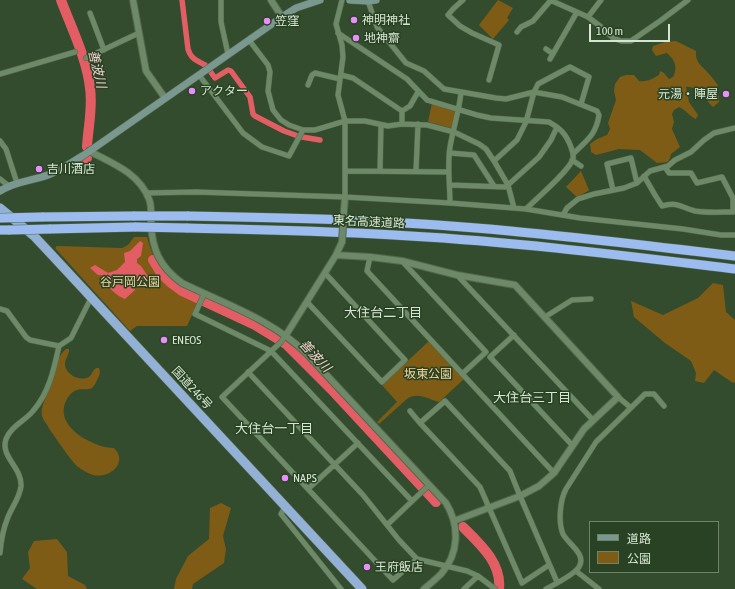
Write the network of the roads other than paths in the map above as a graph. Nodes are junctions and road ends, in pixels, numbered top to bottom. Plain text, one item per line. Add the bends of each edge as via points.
1 (133, 0) edge
2 (221, 0) edge
3 (271, 0) edge
4 (320, 0) edge
5 (342, 0) edge
6 (350, 0) edge
7 (376, 0) edge
8 (463, 0) edge
9 (550, 0) edge
10 (601, 0) edge
11 (688, 0) edge
12 (368, 1) junction
13 (577, 12) junction
14 (90, 13) dead end
15 (588, 16) junction
16 (282, 17) junction
17 (517, 32) dead end
18 (139, 33) junction
19 (338, 33) junction
20 (249, 40) junction
21 (546, 49) dead end
22 (104, 50) junction
23 (75, 52) dead end
24 (228, 54) junction
25 (86, 58) dead end
26 (0, 74) edge
27 (198, 74) junction
28 (340, 77) junction
29 (489, 80) dead end
30 (308, 85) dead end
31 (418, 92) junction
32 (534, 92) junction
33 (461, 93) junction
34 (165, 98) junction
35 (581, 104) junction
36 (459, 110) junction
37 (402, 111) junction
38 (345, 122) junction
39 (526, 122) junction
40 (402, 124) junction
41 (418, 124) junction
42 (381, 126) junction
43 (557, 127) junction
44 (735, 128) edge
45 (303, 130) junction
46 (454, 132) junction
47 (0, 141) edge
48 (88, 151) junction
49 (450, 153) junction
50 (573, 154) junction
51 (572, 160) junction
52 (494, 161) junction
53 (581, 166) dead end
54 (665, 167) junction
55 (346, 171) junction
56 (380, 171) junction
57 (416, 171) junction
58 (449, 172) junction
59 (644, 176) junction
60 (0, 179) edge
61 (17, 183) junction
62 (637, 183) junction
63 (450, 185) junction
64 (508, 185) junction
65 (9, 186) junction
66 (494, 186) junction
67 (613, 190) junction
68 (0, 191) edge
69 (146, 193) junction
70 (345, 198) junction
71 (450, 203) junction
72 (0, 208) edge
73 (514, 208) junction
74 (526, 209) junction
75 (563, 215) junction
76 (0, 218) edge
77 (0, 230) edge
78 (735, 235) edge
79 (336, 255) junction
80 (735, 256) edge
81 (370, 257) junction
82 (402, 261) junction
83 (735, 270) edge
84 (325, 273) junction
85 (457, 275) junction
86 (204, 294) junction
87 (91, 298) junction
88 (591, 299) dead end
89 (307, 302) junction
90 (0, 309) edge
91 (545, 317) junction
92 (286, 335) junction
93 (514, 335) junction
94 (59, 346) junction
95 (271, 351) junction
96 (248, 372) junction
97 (462, 374) junction
98 (618, 397) junction
99 (664, 406) dead end
100 (630, 407) junction
101 (410, 411) dead end
102 (593, 420) junction
103 (420, 423) junction
104 (358, 443) junction
105 (572, 445) junction
106 (334, 465) junction
107 (554, 472) junction
108 (430, 485) junction
109 (308, 489) junction
110 (520, 496) junction
111 (412, 501) junction
112 (285, 507) junction
113 (489, 508) junction
114 (454, 521) junction
115 (387, 525) junction
116 (308, 532) junction
117 (301, 538) junction
118 (0, 553) edge
119 (418, 559) junction
120 (549, 565) junction
121 (446, 566) junction
122 (576, 571) junction
123 (478, 576) junction
124 (557, 582) junction
125 (341, 589) edge
126 (362, 589) edge
127 (424, 589) edge
128 (464, 589) edge
129 (495, 589) edge
130 (546, 589) edge
131 (599, 589) edge

1 - 18 street
2 - 24 street via 221,22
3 - 16 street
4 - 16 main road via 296,8
5 - 19 street via 336,24
6 - 12 main road
7 - 12 main road
8 - 29 street via 448,15 460,26 499,45
9 - 13 street
9 - 17 street via 533,21
10 - 15 street
11 - 15 street via 631,40 621,41 613,38
12 - 33 street via 377,27 406,63 424,72 444,89
13 - 15 street
13 - 21 street via 552,56
14 - 22 street
16 - 20 main road
18 - 22 street
18 - 34 street via 146,71
19 - 28 street via 343,57
19 - 31 street via 406,79
20 - 24 main road
20 - 45 street via 268,65 268,91 273,110 281,120
22 - 25 street
23 - 26 street
24 - 27 main road
27 - 34 main road
27 - 45 street via 243,133 262,147 289,156
28 - 30 street via 315,73
28 - 37 street via 353,78
28 - 38 street via 338,95
31 - 36 street via 427,100
31 - 37 street via 410,106
32 - 33 street via 506,99
32 - 35 street via 562,97
32 - 35 street via 538,84 570,67 588,77
32 - 39 street
33 - 36 street
34 - 48 main road
35 - 50 street via 599,115 592,136
36 - 39 street via 491,118
36 - 46 street
37 - 40 street
38 - 42 street via 365,121
38 - 45 street via 319,129
38 - 55 street
39 - 43 street via 549,122
39 - 52 street via 517,140
40 - 41 street
40 - 42 street
41 - 46 street
41 - 57 street
42 - 56 street
43 - 50 street via 566,136
43 - 64 street via 539,157
44 - 54 street via 714,133 691,152
46 - 49 street
46 - 52 street via 480,144
47 - 61 street via 6,148
48 - 61 main road via 56,172
48 - 69 street via 125,170 137,180
49 - 58 street
49 - 66 street via 474,155
50 - 51 street
51 - 53 street
51 - 74 street via 556,180
52 - 64 street
54 - 59 street via 650,171
54 - 59 street via 669,173 693,174 697,183 722,177 733,198 733,212 695,211 672,203 662,206
55 - 56 street
55 - 70 street
56 - 57 street
57 - 58 street
58 - 63 street
59 - 62 street
60 - 65 street
61 - 65 main road
62 - 67 street
62 - 67 street via 630,158 607,164
63 - 66 street
63 - 71 street
64 - 66 street
64 - 73 street
65 - 68 main road
67 - 75 street via 593,191 578,199
69 - 70 street via 196,192
69 - 86 street via 151,205 153,242 159,258 176,278
70 - 71 street
70 - 79 street, bridge via 342,242
71 - 73 street
72 - 87 highway, 国道246号 via 34,236
73 - 74 street
74 - 75 street
75 - 78 street
76 - 80 highway, 東名高速道路, bridge via 187,216 409,223
77 - 83 highway, 東名高速道路, bridge via 136,227 411,236 516,245
79 - 81 street
79 - 84 street
81 - 82 street
81 - 97 street via 367,271
82 - 85 street
82 - 97 street via 486,352
84 - 89 street
84 - 89 street via 405,360 382,382
85 - 91 street via 515,285
85 - 93 street
86 - 92 street via 269,324
86 - 95 street via 195,314
87 - 94 street via 71,338
87 - 112 highway, 国道246号
88 - 91 street via 572,300
89 - 92 street
90 - 94 street via 7,311 26,337
91 - 98 street
92 - 95 street
92 - 108 street
93 - 102 street
93 - 105 street via 490,357
94 - 118 street via 49,385 38,405 11,430 4,446 6,455 20,475 21,487 3,531
95 - 96 street
95 - 104 street
96 - 106 street
96 - 109 street via 222,397
97 - 107 street
98 - 100 street
98 - 102 street
99 - 100 street via 654,394 646,394
100 - 122 street via 629,411 596,442 563,495 560,521 564,536 581,558
101 - 103 street
102 - 105 street
103 - 110 street via 445,401 510,471
103 - 113 street via 480,488
104 - 106 street
104 - 111 street
105 - 107 street
106 - 109 street
106 - 115 street
107 - 110 street via 539,486
108 - 111 street
108 - 114 street via 446,504
109 - 119 street via 393,580
110 - 113 street
110 - 120 street
111 - 115 street
112 - 116 highway, 国道246号
112 - 117 street via 281,514
113 - 114 street
113 - 120 street via 522,583
114 - 121 street via 455,546
115 - 119 street
116 - 117 street
116 - 126 highway, 国道246号
117 - 125 street
119 - 121 street
120 - 124 street
121 - 123 street
121 - 127 street
122 - 124 street
122 - 131 street
123 - 128 street
123 - 129 street
124 - 130 street

